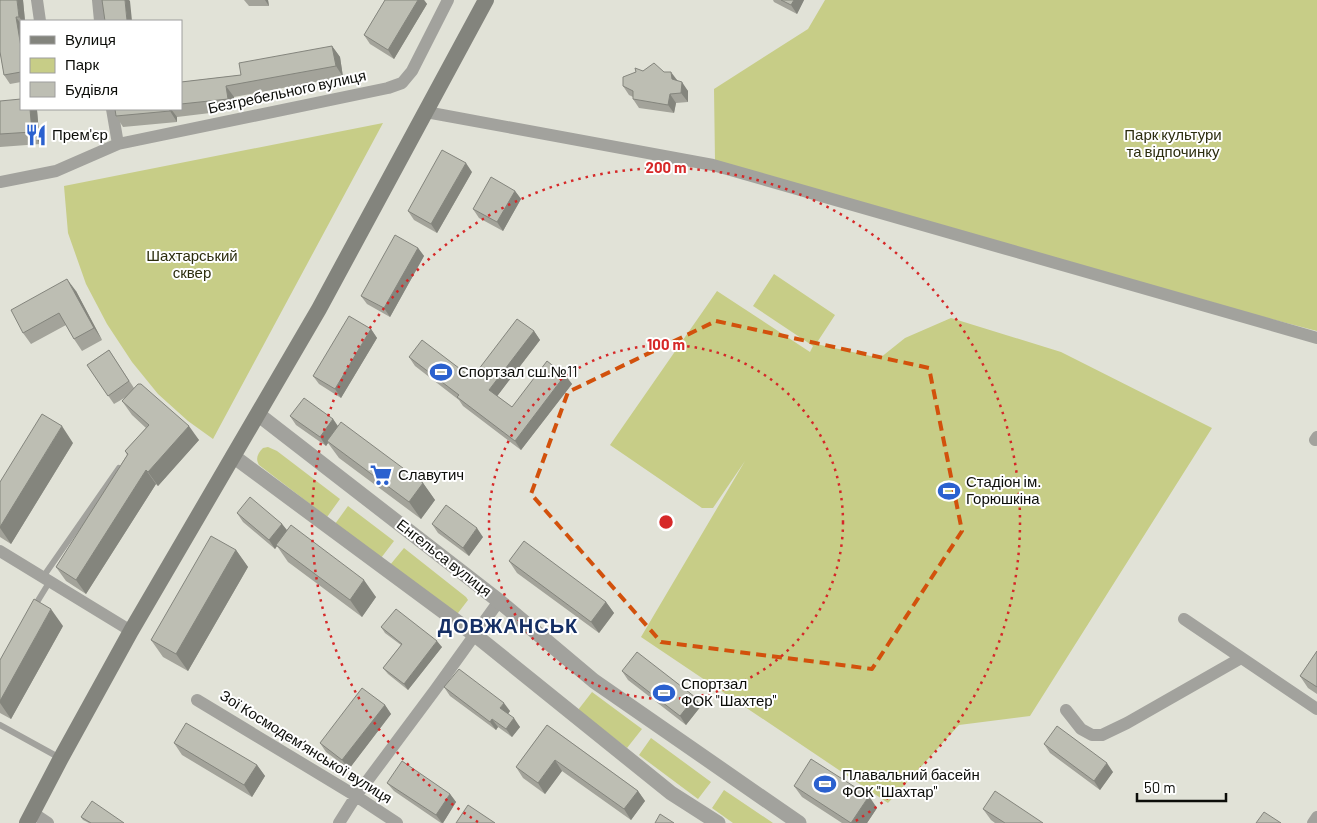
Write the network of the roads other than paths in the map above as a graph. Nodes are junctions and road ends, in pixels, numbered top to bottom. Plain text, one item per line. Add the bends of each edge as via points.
1 (37, 0) edge
2 (98, 0) edge
3 (448, 0) edge
4 (486, 0) edge
5 (40, 20) edge
6 (100, 20) edge
7 (112, 110) edge
8 (426, 112) junction
9 (118, 144) junction
10 (0, 182) edge
11 (1317, 338) edge
12 (259, 415) junction
13 (233, 456) junction
14 (119, 468) edge
15 (0, 551) edge
16 (46, 579) junction
17 (499, 600) junction
18 (30, 614) edge
19 (1184, 619) dead end
20 (131, 631) junction
21 (475, 635) junction
22 (1241, 658) junction
23 (197, 700) dead end
24 (1317, 709) edge
25 (1066, 710) dead end
26 (0, 725) edge
27 (61, 758) junction
28 (356, 796) junction
29 (1317, 817) edge
30 (30, 818) edge
31 (48, 823) edge
32 (339, 823) edge
33 (397, 823) edge
34 (718, 823) edge
35 (799, 823) edge
36 (1313, 823) edge

1 - 5 street
2 - 6 street
3 - 9 street, Безгребельного вулиця via 412,71 402,83
4 - 8 main road
7 - 9 street
8 - 11 street via 713,165
8 - 12 main road
9 - 10 street, Безгребельного вулиця via 56,171
12 - 13 main road
12 - 17 street, Енгельса вулиця
13 - 20 main road
13 - 21 street
14 - 16 lane
15 - 16 street
16 - 18 lane
16 - 20 street
17 - 21 street
17 - 35 street, Енгельса вулиця via 594,681
19 - 22 street
20 - 27 main road
21 - 28 street
21 - 34 street via 671,793
22 - 24 street
22 - 25 street via 1102,735 1092,735 1081,729
23 - 28 street, Зої Космодем’янської вулиця
26 - 27 lane
27 - 30 main road
28 - 32 street
28 - 33 street, Зої Космодем’янської вулиця
29 - 36 street
30 - 31 street

